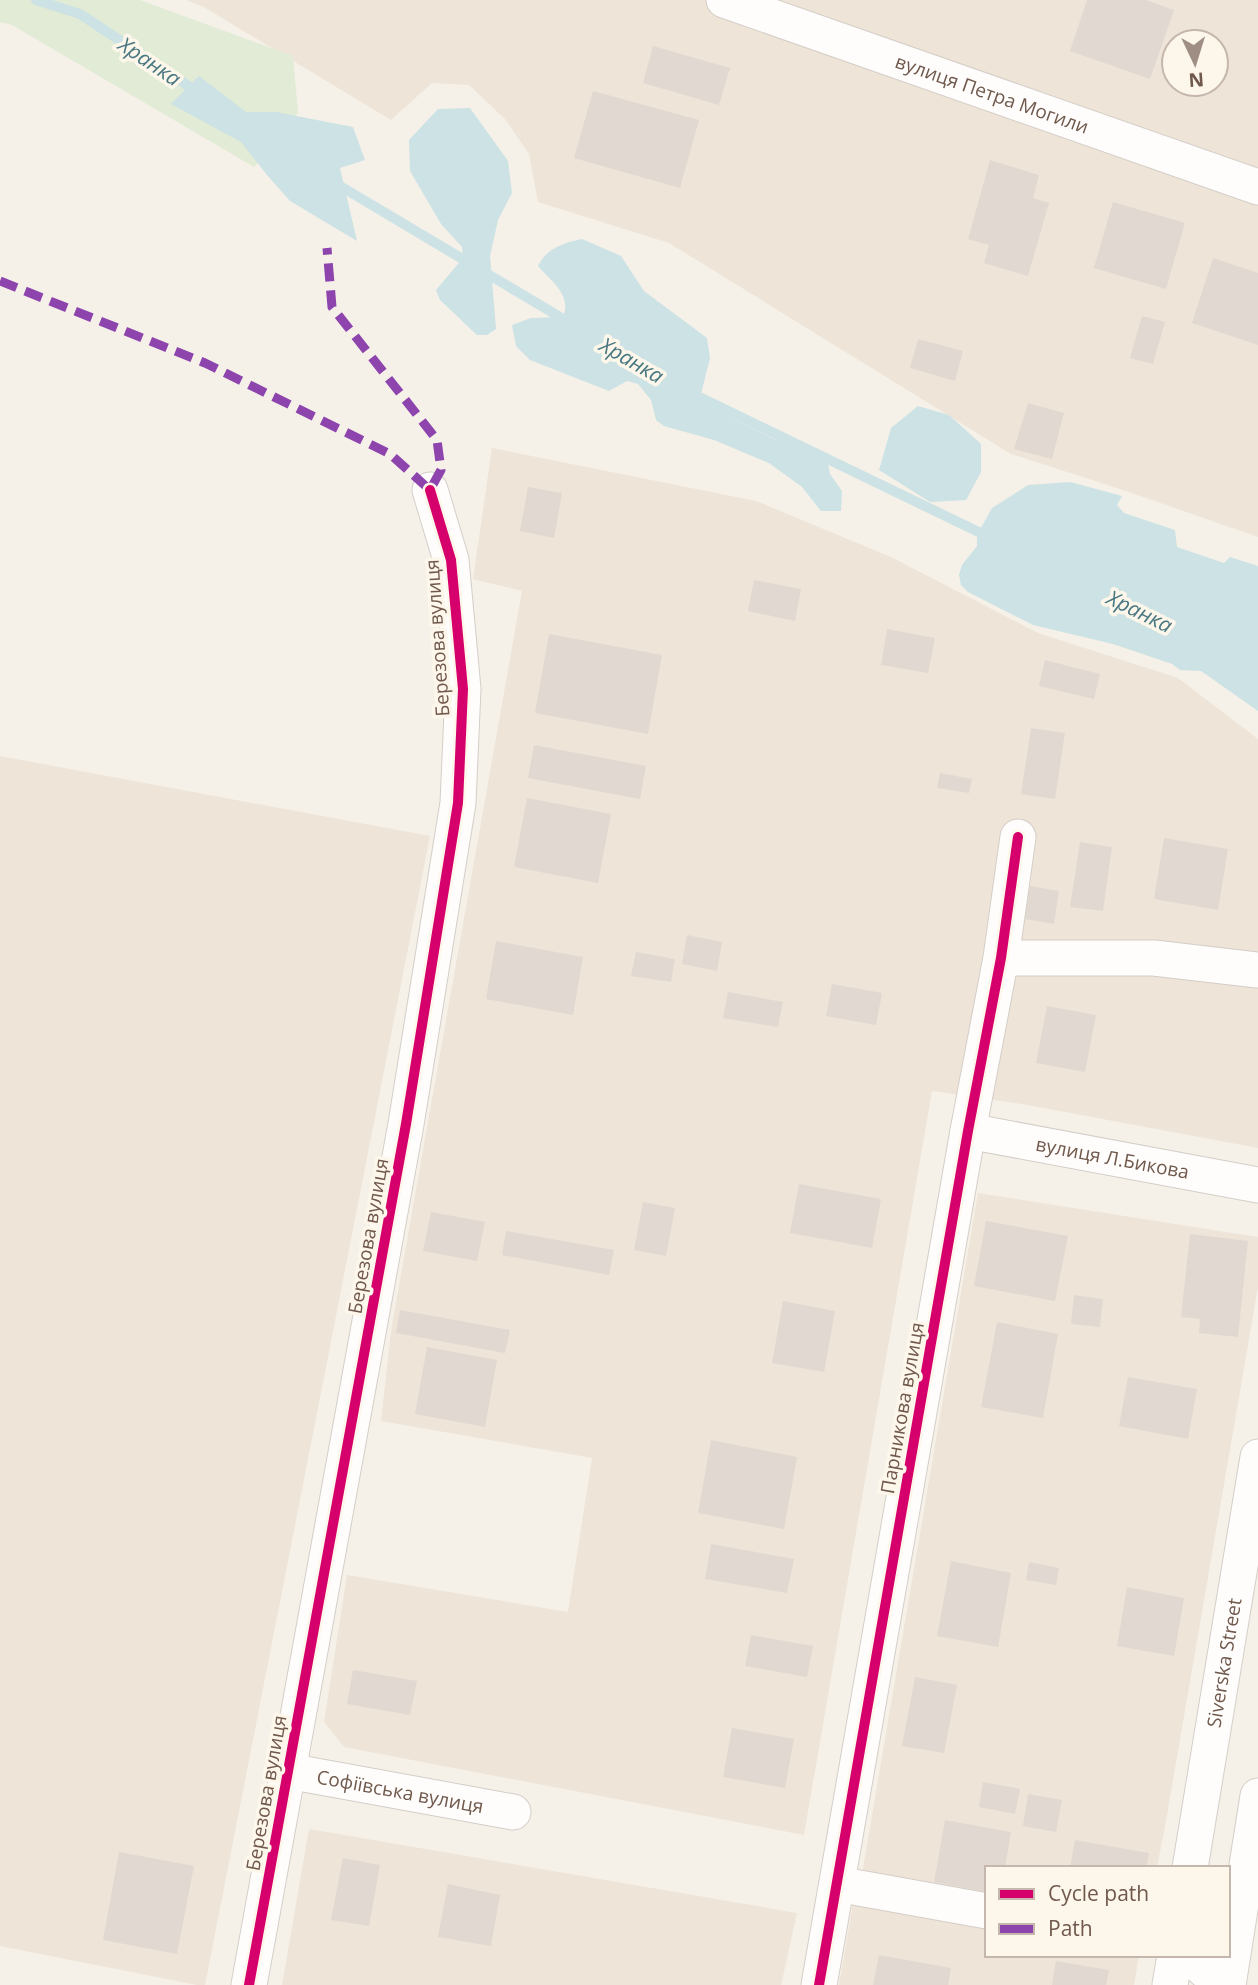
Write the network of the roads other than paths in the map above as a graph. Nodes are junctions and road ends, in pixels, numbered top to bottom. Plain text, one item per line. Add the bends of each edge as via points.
1 (724, 0) edge
2 (1258, 187) edge
3 (430, 490) dead end
4 (1018, 836) dead end
5 (1002, 958) junction
6 (1258, 970) edge
7 (968, 1131) junction
8 (1258, 1185) edge
9 (1258, 1457) edge
10 (1254, 1504) edge
11 (288, 1770) junction
12 (1258, 1796) edge
13 (513, 1812) dead end
14 (1190, 1866) edge
15 (837, 1884) junction
16 (985, 1911) edge
17 (1175, 1957) edge
18 (1189, 1957) edge
19 (249, 1985) edge
20 (819, 1985) edge
21 (1170, 1985) edge
22 (1222, 1985) edge
23 (1228, 1985) edge

1 - 2 street, вулиця Петра Могили
3 - 11 street, Березова вулиця via 451,559 463,689 458,803 406,1124
4 - 5 street, Парникова вулиця
5 - 6 street via 1154,958
5 - 7 street, Парникова вулиця
7 - 8 street, вулиця Л.Бикова
7 - 15 street, Парникова вулиця
9 - 10 street, Siverska Street
10 - 14 street, Siverska Street
11 - 13 street, Софіївська вулиця
11 - 19 street, Березова вулиця
12 - 23 street
15 - 16 street
15 - 20 street, Парникова вулиця
17 - 21 street
18 - 22 street

